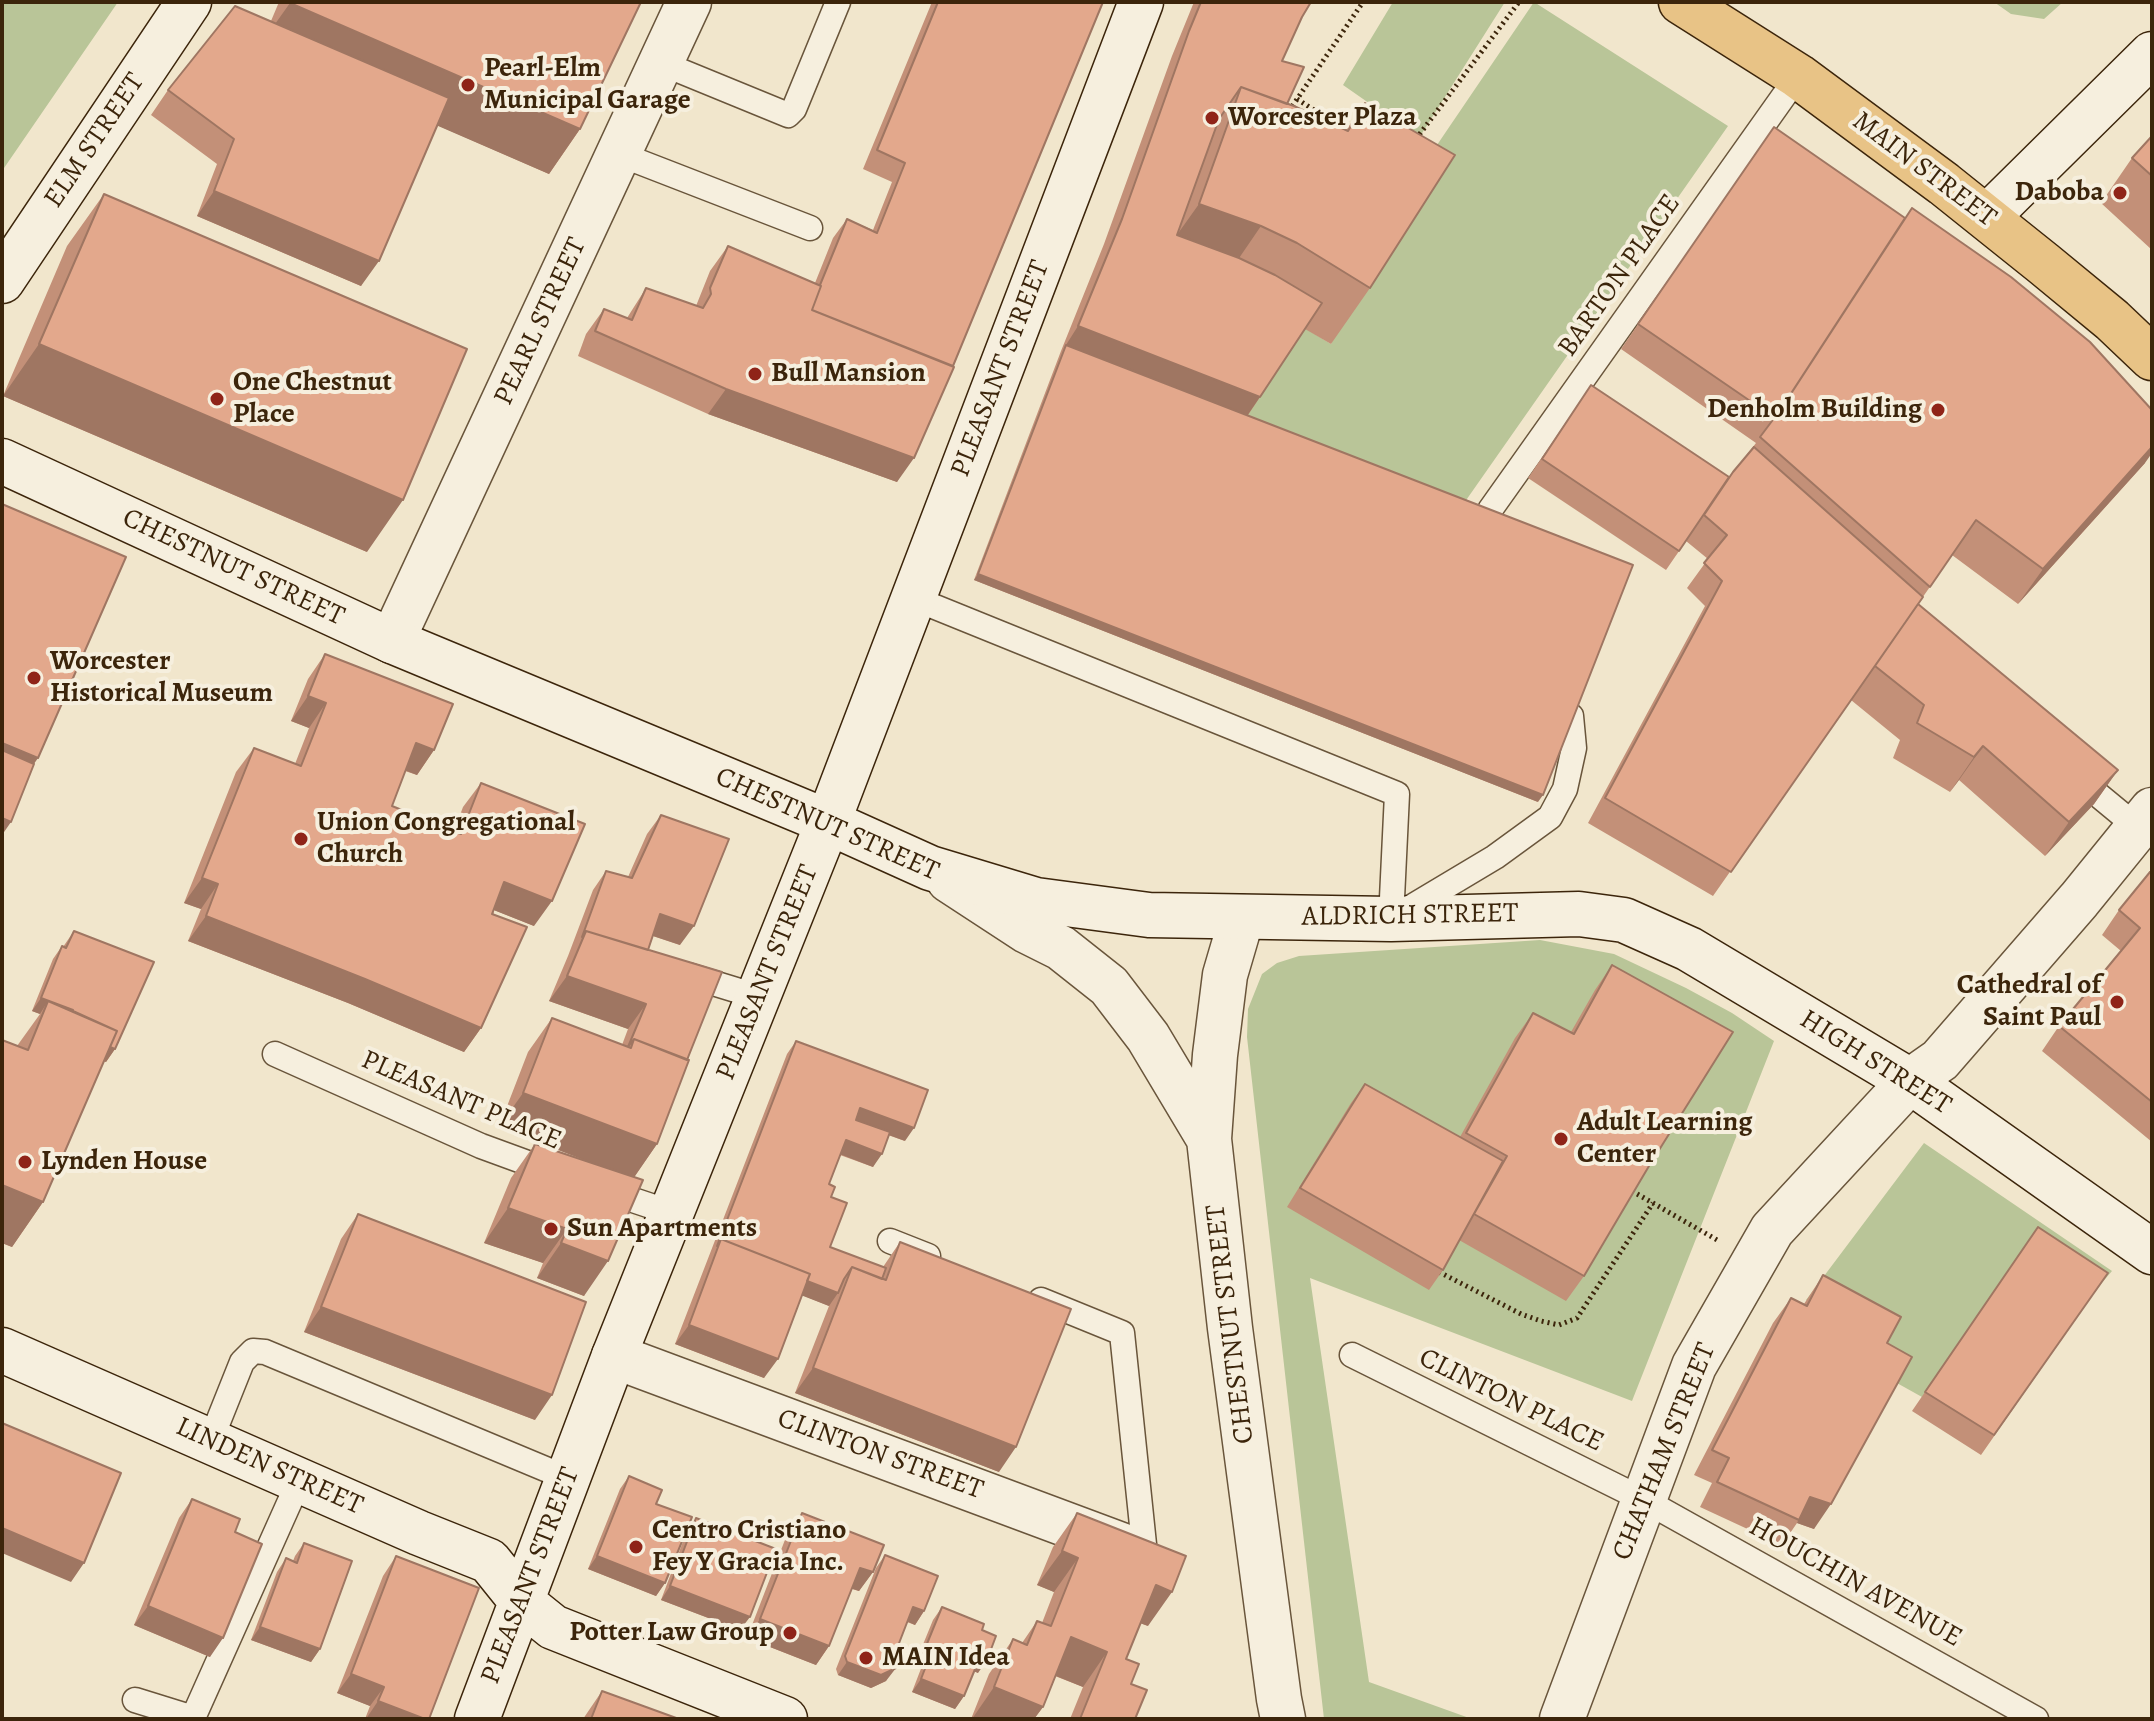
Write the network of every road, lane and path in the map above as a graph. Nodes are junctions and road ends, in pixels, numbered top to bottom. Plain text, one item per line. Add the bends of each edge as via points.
1 (189, 2) edge
2 (689, 2) edge
3 (838, 2) edge
4 (1141, 2) edge
5 (1363, 2) edge
6 (1519, 2) edge
7 (1681, 2) edge
8 (2152, 54) edge
9 (661, 63) junction
10 (1798, 76) junction
11 (1297, 99) junction
12 (1289, 111) edge
13 (1348, 131) edge
14 (1417, 139) edge
15 (619, 154) junction
16 (1987, 217) junction
17 (810, 228) dead end
18 (4, 275) edge
19 (2152, 358) edge
20 (2, 461) edge
21 (1490, 510) edge
22 (913, 598) junction
23 (392, 641) junction
24 (1571, 716) edge
25 (2061, 765) edge
26 (2145, 818) edge
27 (828, 822) junction
28 (930, 868) junction
29 (1579, 914) joint
30 (1242, 917) junction
31 (1391, 919) junction
32 (666, 969) edge
33 (759, 997) junction
34 (275, 1054) dead end
35 (1910, 1081) junction
36 (1209, 1139) junction
37 (1632, 1191) edge
38 (1653, 1203) junction
39 (672, 1213) junction
40 (890, 1241) dead end
41 (2152, 1252) edge
42 (942, 1262) edge
43 (1754, 1262) junction
44 (1439, 1272) edge
45 (1015, 1290) edge
46 (2, 1350) edge
47 (1352, 1355) dead end
48 (614, 1356) junction
49 (210, 1442) junction
50 (567, 1478) junction
51 (299, 1481) junction
52 (1644, 1500) junction
53 (1145, 1554) joint
54 (522, 1602) junction
55 (135, 1700) dead end
56 (1572, 1714) edge
57 (477, 1719) edge
58 (785, 1719) edge
59 (1283, 1719) edge
60 (2036, 1719) edge

1 - 18 main road, ELM STREET
2 - 9 main road, PEARL STREET
3 - 9 lane via 788,115
4 - 22 main road, PLEASANT STREET
5 - 11 path
6 - 14 path
7 - 10 main road, MAIN STREET
8 - 16 main road
9 - 15 main road, PEARL STREET
10 - 16 main road, MAIN STREET
10 - 21 lane, BARTON PLACE
11 - 12 path
11 - 13 path
15 - 17 lane
15 - 23 main road, PEARL STREET
16 - 19 main road, MAIN STREET
20 - 23 main road, CHESTNUT STREET
22 - 27 main road, PLEASANT STREET
22 - 31 lane via 1397,794
23 - 27 main road, CHESTNUT STREET
24 - 31 lane via 1574,748 1565,789 1550,817
25 - 26 lane
26 - 35 main road, CHATHAM STREET via 1940,1060
27 - 28 main road, CHESTNUT STREET
27 - 33 main road, PLEASANT STREET
28 - 30 main road, ALDRICH STREET via 1036,900 1149,915
28 - 36 main road, CHESTNUT STREET via 1061,948 1109,986 1148,1037
29 - 31 main road, ALDRICH STREET
29 - 35 main road, HIGH STREET via 1624,920 1689,949
30 - 31 main road, ALDRICH STREET
30 - 36 main road via 1225,975
32 - 33 lane
33 - 39 main road, PLEASANT STREET
34 - 39 lane, PLEASANT PLACE via 481,1146
35 - 41 main road, HIGH STREET
35 - 43 main road, CHATHAM STREET via 1772,1230
36 - 59 main road, CHESTNUT STREET
37 - 38 path
38 - 43 path
38 - 44 path via 1577,1318 1559,1325 1521,1314
39 - 48 main road, PLEASANT STREET
40 - 42 lane
43 - 52 main road, CHATHAM STREET via 1694,1366
45 - 53 lane via 1122,1333
46 - 49 main road, LINDEN STREET
47 - 52 lane, CLINTON PLACE
48 - 50 main road, PLEASANT STREET
48 - 53 main road, CLINTON STREET
49 - 50 lane via 242,1362 253,1351 265,1352
49 - 51 main road, LINDEN STREET
50 - 54 main road, PLEASANT STREET
51 - 54 main road, LINDEN STREET via 489,1561
51 - 55 lane via 193,1718
52 - 56 main road, CHATHAM STREET
52 - 60 lane, HOUCHIN AVENUE
54 - 57 main road, PLEASANT STREET
54 - 58 main road, LINDEN STREET via 553,1627

